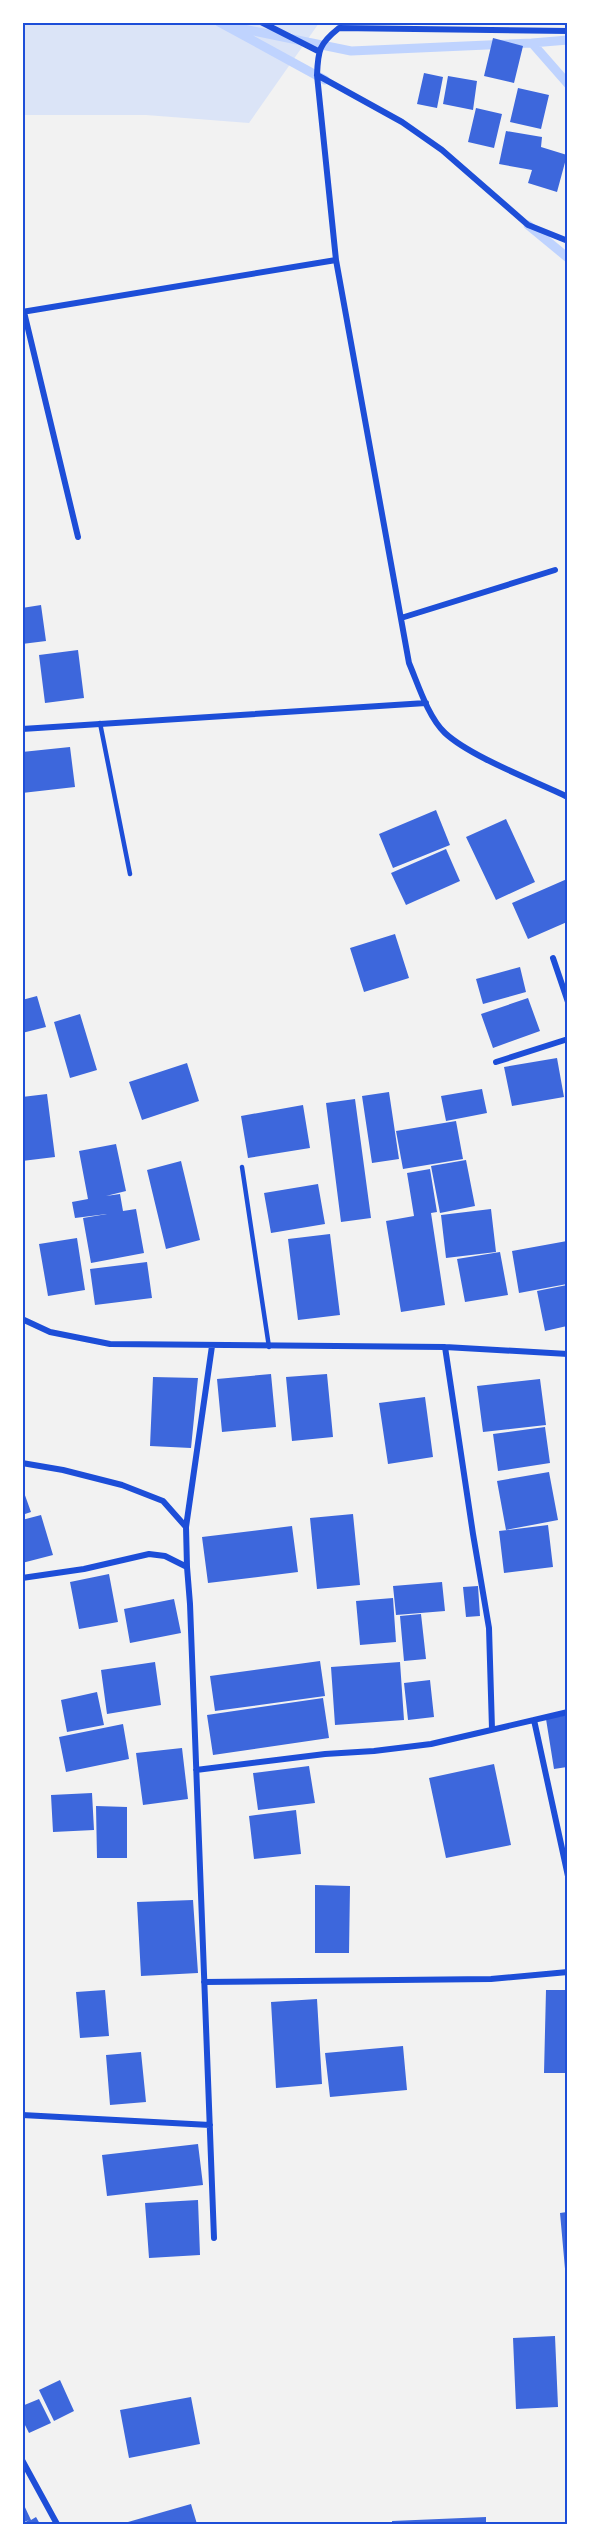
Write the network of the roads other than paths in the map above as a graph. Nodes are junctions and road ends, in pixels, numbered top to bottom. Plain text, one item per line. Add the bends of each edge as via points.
1 (261, 22) edge
2 (567, 31) edge
3 (318, 51) junction
4 (317, 75) junction
5 (567, 241) edge
6 (336, 260) junction
7 (23, 312) edge
8 (78, 537) dead end
9 (555, 570) dead end
10 (401, 618) junction
11 (426, 703) junction
12 (100, 723) junction
13 (22, 729) edge
14 (567, 797) edge
15 (130, 874) dead end
16 (553, 958) dead end
17 (567, 1002) edge
18 (567, 1039) edge
19 (496, 1062) dead end
20 (242, 1167) dead end
21 (22, 1319) edge
22 (212, 1346) junction
23 (269, 1347) junction
24 (445, 1347) junction
25 (567, 1354) edge
26 (22, 1463) edge
27 (186, 1527) junction
28 (186, 1567) junction
29 (22, 1578) edge
30 (567, 1712) edge
31 (534, 1720) junction
32 (492, 1729) junction
33 (196, 1770) junction
34 (567, 1876) edge
35 (567, 1972) edge
36 (204, 1982) junction
37 (22, 2115) edge
38 (210, 2125) junction
39 (214, 2238) dead end
40 (22, 2460) edge
41 (57, 2524) edge

1 - 3 street
2 - 3 street via 347,27 325,39
3 - 4 street
4 - 5 street via 402,122 442,150 528,225
4 - 6 street
6 - 7 street
6 - 10 street
7 - 8 street
9 - 10 street
10 - 11 street via 409,663
11 - 12 street
11 - 14 street via 443,732 466,748
12 - 13 street
12 - 15 lane
16 - 17 street
18 - 19 street
20 - 23 lane
21 - 22 street via 50,1332 110,1344
22 - 23 street
22 - 27 street
23 - 24 street
24 - 25 street
24 - 32 street via 489,1628
26 - 27 street via 122,1485 163,1501
27 - 28 street
28 - 29 street via 165,1556 150,1554
28 - 33 street
30 - 31 street
31 - 32 street
31 - 34 street
32 - 33 street via 431,1744
33 - 36 street
35 - 36 street via 491,1979
36 - 38 street
37 - 38 street
38 - 39 street
40 - 41 street

